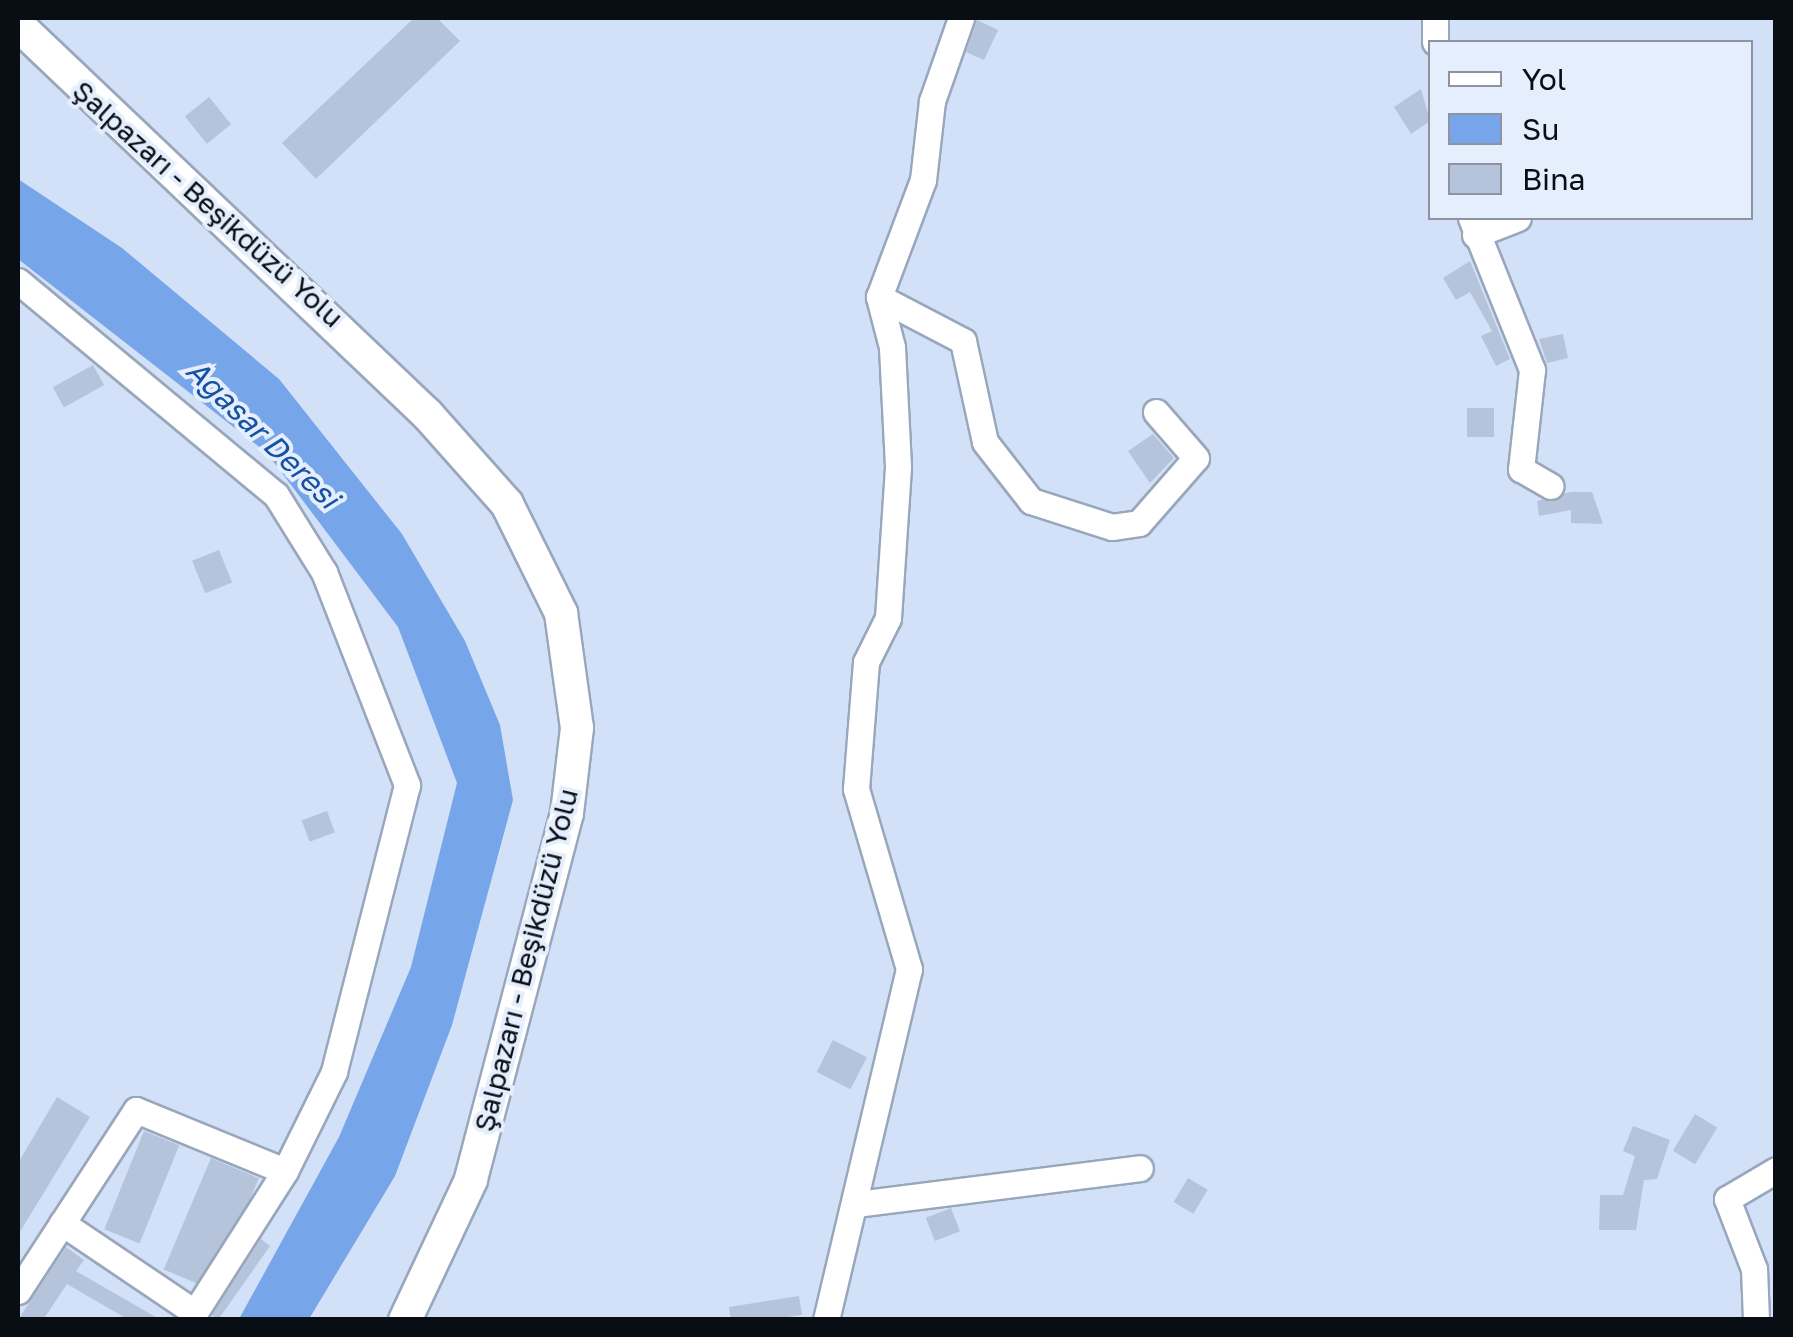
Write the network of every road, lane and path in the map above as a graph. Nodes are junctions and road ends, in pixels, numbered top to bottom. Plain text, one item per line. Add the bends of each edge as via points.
1 (961, 18) edge
2 (18, 25) edge
3 (1507, 220) edge
4 (1473, 226) edge
5 (18, 281) edge
6 (878, 297) junction
7 (1156, 412) dead end
8 (1551, 486) dead end
9 (1140, 1168) dead end
10 (1776, 1170) edge
11 (285, 1171) junction
12 (856, 1204) junction
13 (62, 1223) junction
14 (18, 1291) edge
15 (192, 1316) edge
16 (405, 1320) edge
17 (826, 1320) edge
18 (1756, 1320) edge

1 - 6 street via 932,101 923,180
2 - 16 main road, Şalpazarı - Beşikdüzü Yolu via 428,415 507,504 561,613 577,728 567,813 471,1180
3 - 4 street
4 - 8 street via 1532,370 1521,469
5 - 11 street via 276,494 324,572 407,785 334,1072
6 - 7 street via 964,341 986,442 1030,500 1112,527 1139,522 1196,458
6 - 12 street via 892,346 898,466 888,618 866,662 856,789 909,969
9 - 12 street
10 - 18 street via 1727,1199 1754,1269
11 - 13 street via 136,1110
11 - 15 street
12 - 17 street
13 - 14 street
13 - 15 street

